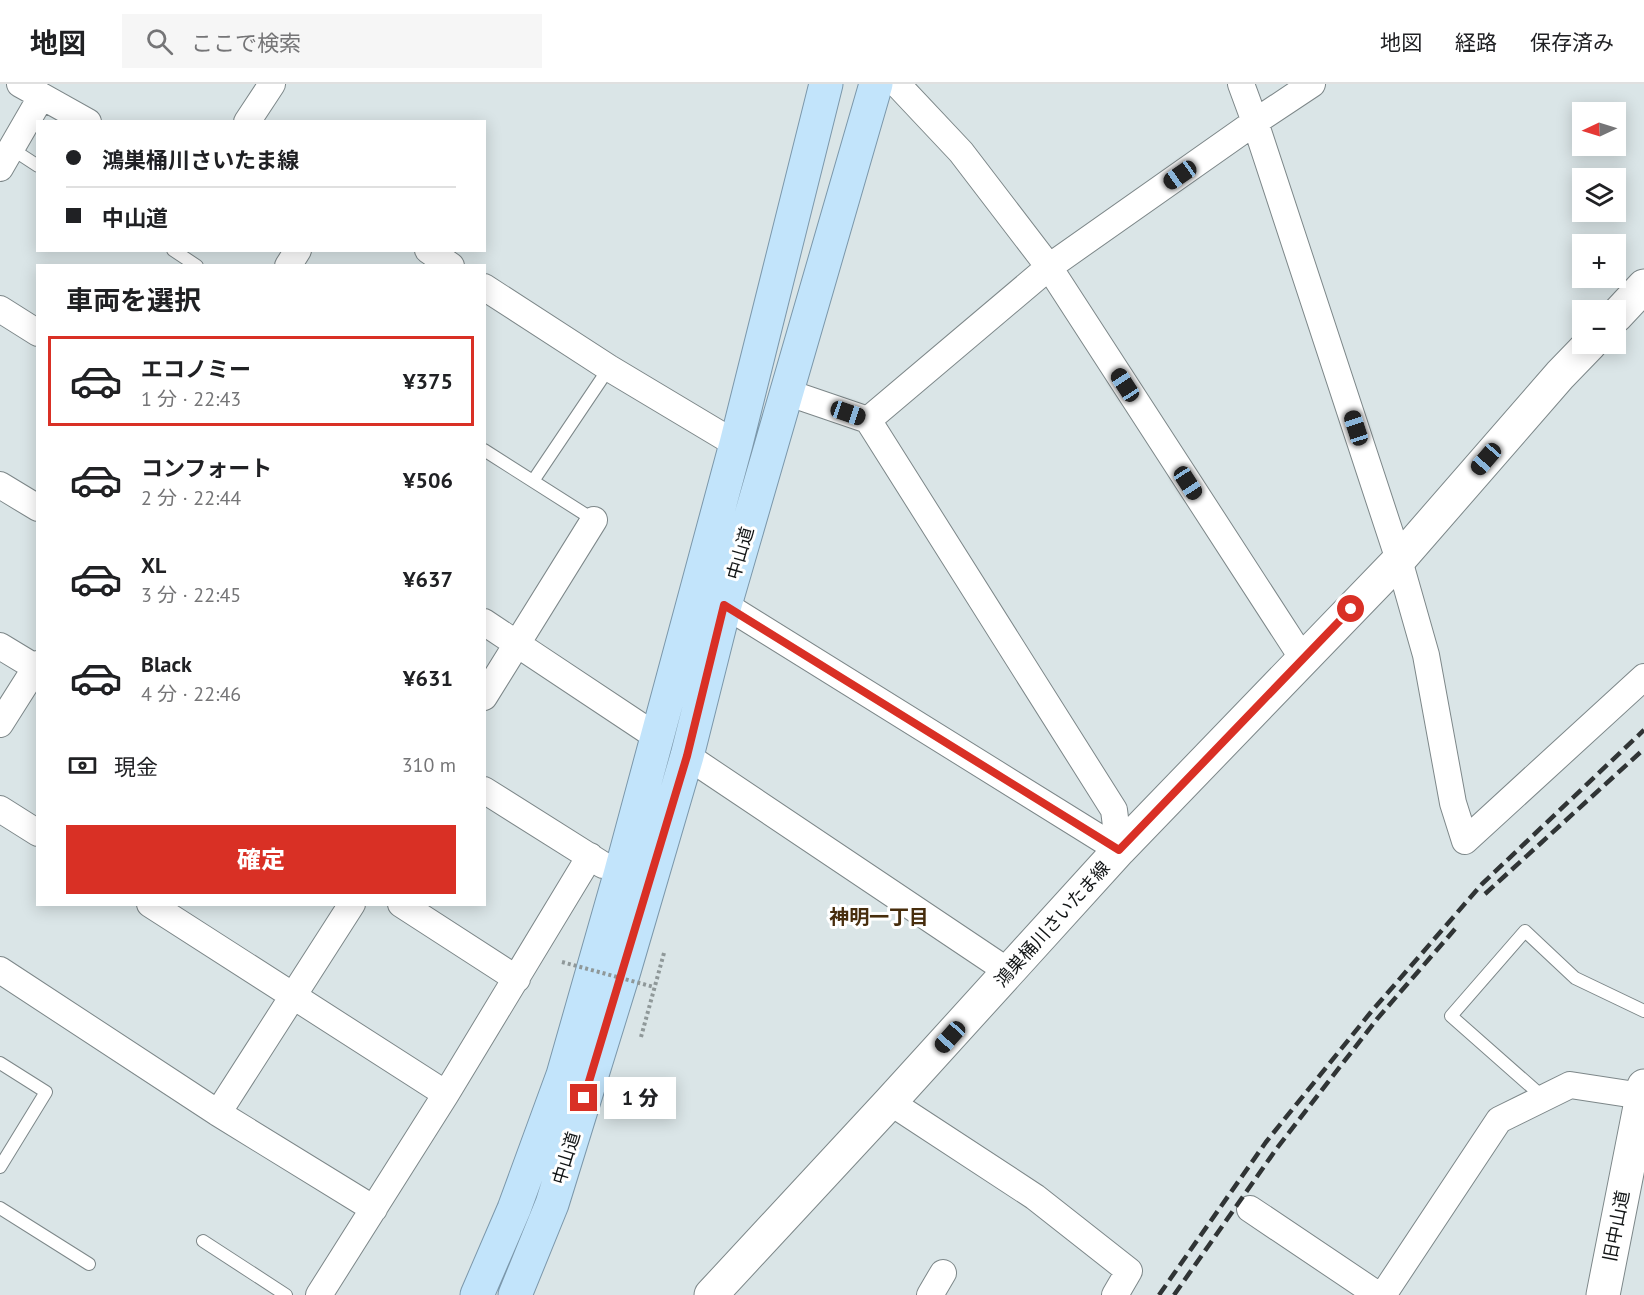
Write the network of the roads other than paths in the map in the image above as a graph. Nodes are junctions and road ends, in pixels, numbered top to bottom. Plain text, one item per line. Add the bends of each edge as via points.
1 (272, 84) edge
2 (826, 84) edge
3 (876, 84) edge
4 (897, 84) edge
5 (1241, 84) edge
6 (1312, 84) edge
7 (30, 90) edge
8 (84, 120) edge
9 (248, 120) edge
10 (1255, 122) junction
11 (6, 159) edge
12 (36, 166) edge
13 (176, 252) edge
14 (431, 252) edge
15 (194, 264) edge
16 (448, 264) edge
17 (1049, 267) junction
18 (1644, 286) edge
19 (486, 288) edge
20 (1626, 305) edge
21 (0, 309) edge
22 (36, 332) edge
23 (1580, 354) edge
24 (609, 368) junction
25 (786, 392) junction
26 (868, 420) junction
27 (736, 444) junction
28 (486, 451) edge
29 (533, 481) junction
30 (0, 484) edge
31 (36, 507) edge
32 (594, 520) joint
33 (1399, 560) junction
34 (724, 605) junction
35 (486, 623) edge
36 (517, 644) junction
37 (0, 646) edge
38 (1303, 659) junction
39 (36, 666) edge
40 (36, 669) edge
41 (1644, 677) edge
42 (486, 694) edge
43 (0, 724) edge
44 (657, 737) junction
45 (687, 756) junction
46 (486, 791) edge
47 (0, 809) edge
48 (36, 832) edge
49 (1119, 850) junction
50 (590, 856) junction
51 (620, 875) junction
52 (153, 906) edge
53 (351, 906) edge
54 (404, 906) edge
55 (0, 970) edge
56 (1009, 972) junction
57 (517, 979) junction
58 (293, 996) junction
59 (1644, 1011) edge
60 (0, 1063) edge
61 (1643, 1091) edge
62 (446, 1094) junction
63 (1544, 1098) junction
64 (890, 1102) junction
65 (218, 1113) junction
66 (0, 1167) edge
67 (0, 1208) edge
68 (374, 1209) junction
69 (1250, 1209) dead end
70 (203, 1241) dead end
71 (89, 1264) dead end
72 (943, 1273) dead end
73 (286, 1295) edge
74 (319, 1295) edge
75 (477, 1295) edge
76 (515, 1295) edge
77 (711, 1295) edge
78 (930, 1295) edge
79 (1115, 1295) edge
80 (1378, 1295) edge
81 (1383, 1295) edge
82 (1603, 1295) edge

1 - 9 street
2 - 27 highway, 中山道
3 - 25 highway, 中山道
4 - 17 street via 961,152
5 - 10 street
6 - 10 street
7 - 8 street
7 - 11 street
10 - 17 street
10 - 33 street
11 - 12 lane
13 - 15 lane
14 - 16 street
17 - 26 street
17 - 38 street
18 - 20 main road
19 - 24 street
21 - 22 street
23 - 33 main road, 鴻巣桶川さいたま線
24 - 27 street
24 - 29 lane
25 - 26 street
25 - 34 highway, 中山道
26 - 49 street via 1114,810
27 - 44 highway, 中山道
28 - 29 lane
29 - 32 lane
30 - 31 street
32 - 36 street
33 - 38 main road, 鴻巣桶川さいたま線
33 - 41 street via 1426,655 1453,803 1465,841
34 - 45 highway, 中山道
34 - 49 street
35 - 36 street
36 - 42 street
36 - 44 street
37 - 39 street
38 - 49 main road, 鴻巣桶川さいたま線
40 - 43 street
44 - 51 highway, 中山道
45 - 56 street
45 - 76 highway, 中山道 via 552,1204
46 - 50 street
47 - 48 street
49 - 56 main road, 鴻巣桶川さいたま線
50 - 51 street
50 - 57 street
51 - 75 highway, 中山道 via 563,1075 514,1209
52 - 58 street
53 - 58 street
54 - 57 street
55 - 65 street
56 - 64 main road, 鴻巣桶川さいたま線
57 - 62 street
58 - 62 street
58 - 65 street
59 - 63 lane via 1575,978 1525,931 1451,1016
60 - 66 lane via 46,1092
61 - 63 street via 1570,1085
61 - 82 main road, 旧中山道
62 - 68 street
63 - 81 street via 1499,1120
64 - 77 main road, 鴻巣桶川さいたま線
64 - 79 street via 1035,1197 1129,1271
65 - 68 street
67 - 71 lane
68 - 74 street
69 - 80 street
70 - 73 lane
72 - 78 street

